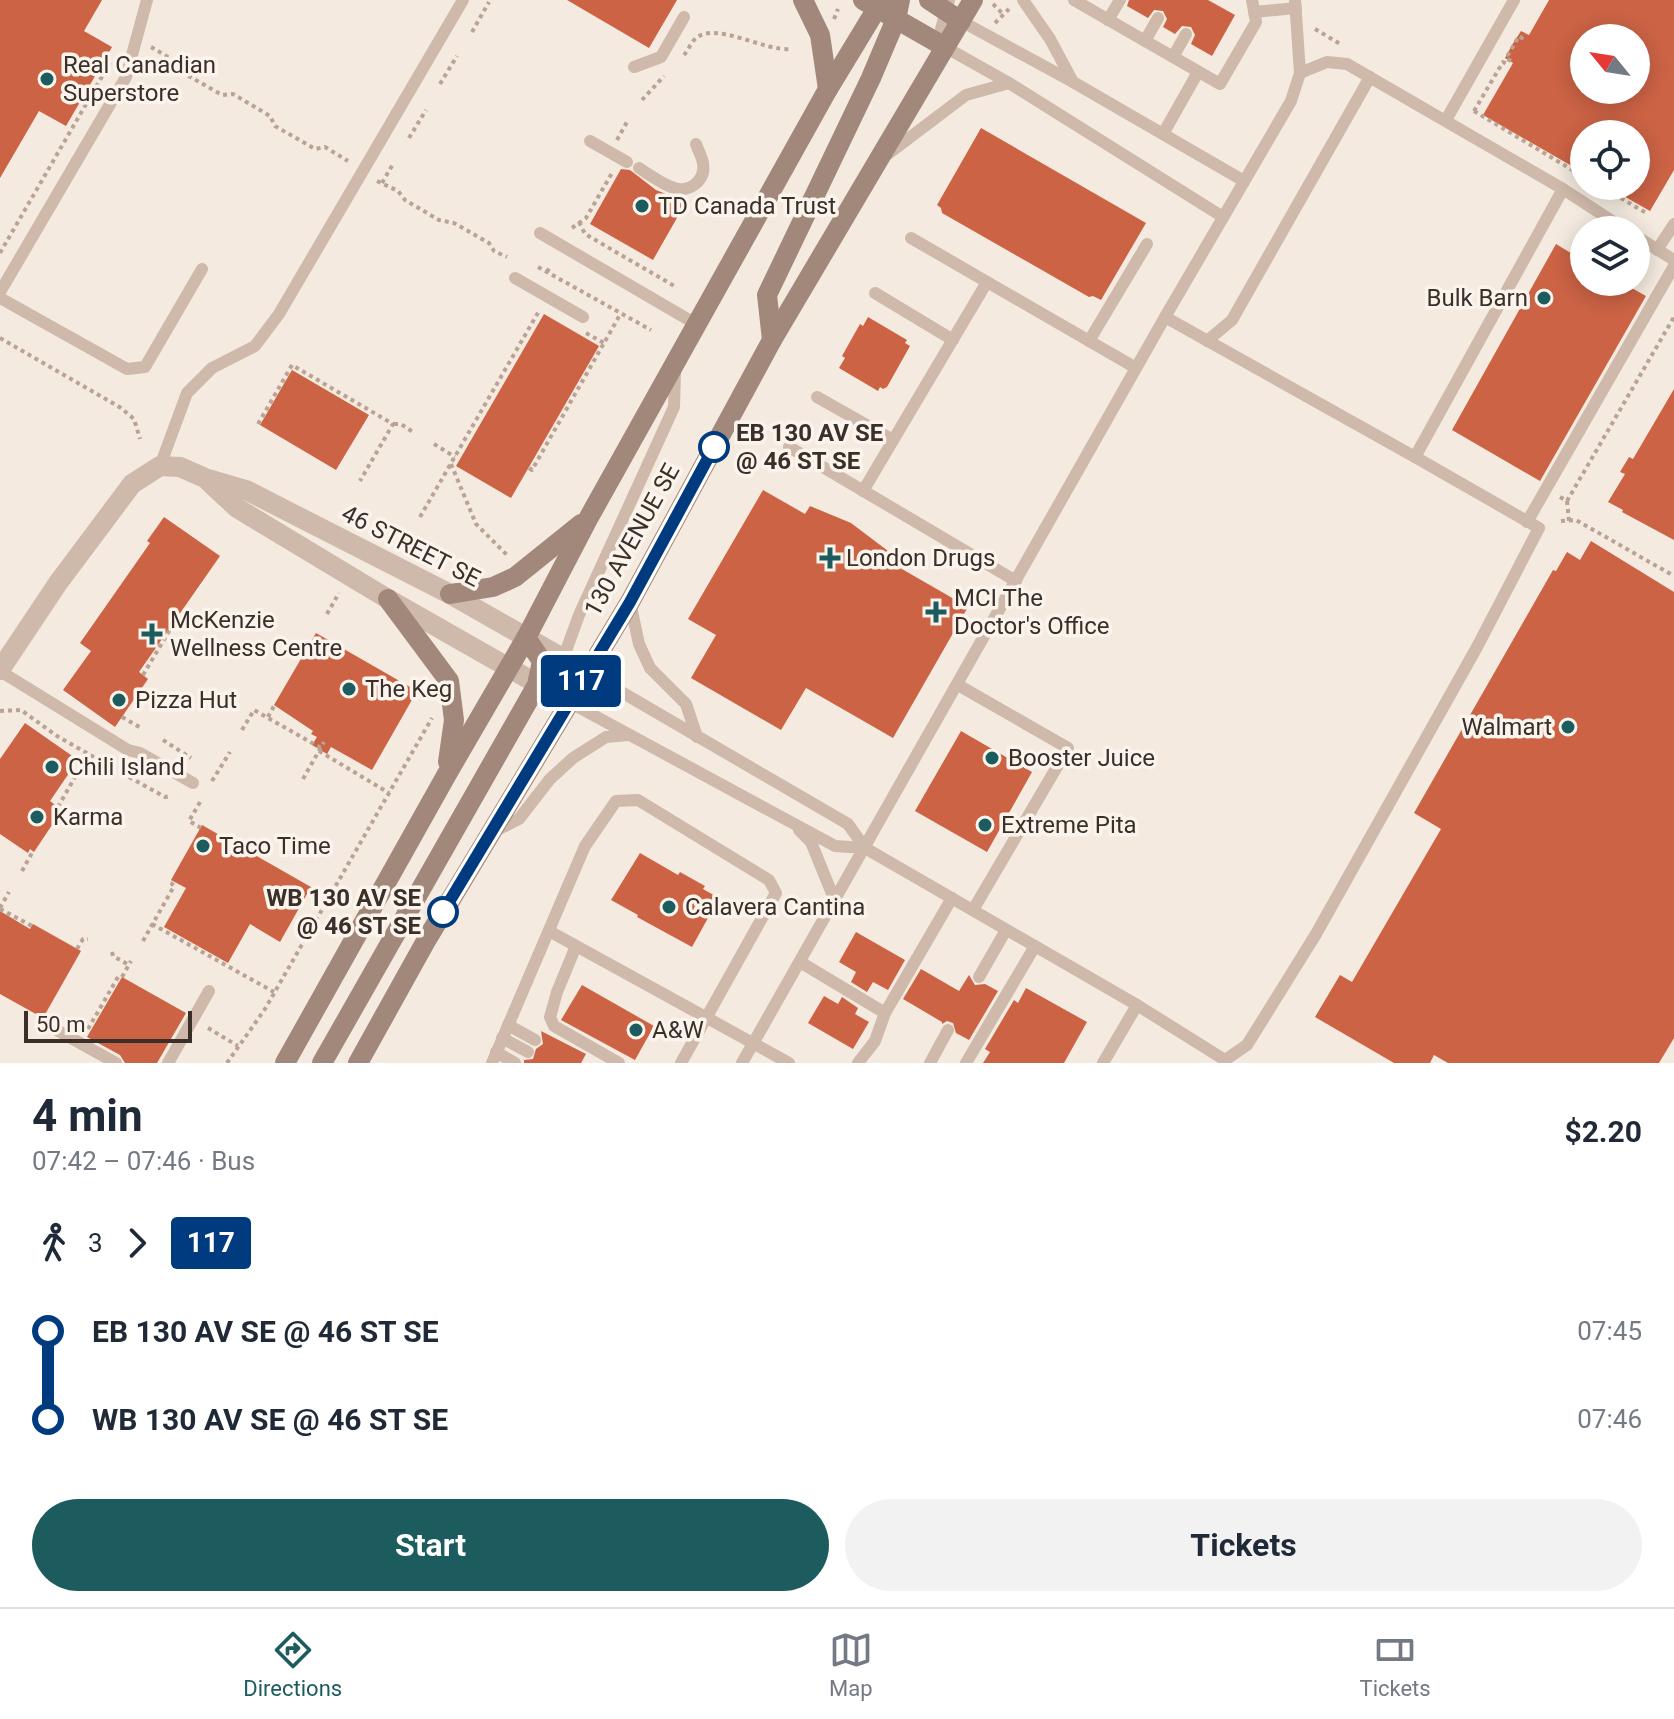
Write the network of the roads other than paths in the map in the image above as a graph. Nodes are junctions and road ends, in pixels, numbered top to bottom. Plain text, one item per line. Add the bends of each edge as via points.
1 (147, 0) edge
2 (463, 0) edge
3 (803, 0) edge
4 (1074, 0) edge
5 (1120, 0) edge
6 (1514, 0) edge
7 (983, 2) edge
8 (874, 3) edge
9 (1018, 3) edge
10 (1296, 4) edge
11 (1253, 6) edge
12 (946, 8) edge
13 (898, 9) edge
14 (684, 17) dead end
15 (1158, 18) dead end
16 (1108, 20) junction
17 (1186, 34) dead end
18 (1145, 41) junction
19 (945, 47) junction
20 (1173, 57) junction
21 (634, 67) dead end
22 (1198, 72) junction
23 (1300, 73) junction
24 (1370, 77) junction
25 (1073, 82) junction
26 (1009, 83) junction
27 (828, 89) junction
28 (1446, 120) junction
29 (1163, 134) junction
30 (590, 141) dead end
31 (696, 144) dead end
32 (879, 160) junction
33 (1244, 181) junction
34 (1563, 189) junction
35 (1604, 216) edge
36 (1223, 217) junction
37 (1674, 224) edge
38 (540, 233) dead end
39 (911, 238) dead end
40 (1147, 244) dead end
41 (1650, 245) edge
42 (1657, 250) junction
43 (1674, 263) edge
44 (202, 269) dead end
45 (515, 278) dead end
46 (987, 282) junction
47 (875, 293) dead end
48 (0, 295) edge
49 (1165, 317) junction
50 (581, 322) road end
51 (696, 324) junction
52 (772, 340) junction
53 (953, 340) junction
54 (1089, 341) junction
55 (1207, 341) junction
56 (675, 363) junction
57 (1136, 368) junction
58 (817, 397) dead end
59 (893, 440) junction
60 (789, 447) dead end
61 (1415, 457) junction
62 (160, 466) junction
63 (205, 478) junction
64 (863, 491) junction
65 (588, 519) junction
66 (1527, 522) junction
67 (1016, 581) junction
68 (450, 594) junction
69 (388, 599) junction
70 (630, 602) junction
71 (526, 638) junction
72 (563, 659) junction
73 (508, 668) junction
74 (0, 671) edge
75 (587, 672) junction
76 (537, 685) junction
77 (958, 685) junction
78 (569, 702) junction
79 (628, 735) junction
80 (697, 737) junction
81 (447, 774) junction
82 (193, 783) dead end
83 (792, 822) junction
84 (492, 832) junction
85 (865, 848) junction
86 (952, 898) junction
87 (835, 901) junction
88 (973, 910) junction
89 (1006, 930) junction
90 (549, 931) junction
91 (576, 946) junction
92 (1035, 946) junction
93 (800, 962) junction
94 (979, 977) dead end
95 (209, 991) dead end
96 (1137, 1005) junction
97 (885, 1013) junction
98 (707, 1017) junction
99 (508, 1025) junction
100 (53, 1028) dead end
101 (948, 1030) dead end
102 (502, 1038) junction
103 (754, 1043) junction
104 (494, 1058) edge
105 (1226, 1062) edge
106 (116, 1063) edge
107 (168, 1063) edge
108 (285, 1063) edge
109 (322, 1063) edge
110 (358, 1063) edge
111 (515, 1063) edge
112 (619, 1063) edge
113 (681, 1063) edge
114 (742, 1063) edge
115 (789, 1063) edge
116 (858, 1063) edge
117 (930, 1063) edge
118 (966, 1063) edge
119 (1103, 1063) edge

1 - 48 lane via 126,77
2 - 62 lane via 279,314 255,346 212,368 187,393
3 - 27 main road via 820,35
4 - 16 lane
5 - 16 lane
6 - 28 lane
7 - 12 main road, 130 AVENUE SE
8 - 13 main road
8 - 27 main road, 130 AVENUE SE
9 - 25 lane via 1050,39
10 - 11 lane
10 - 23 lane
11 - 22 lane via 1256,22 1220,84
12 - 19 main road, 130 AVENUE SE
12 - 25 lane
13 - 19 main road
13 - 52 main road via 871,78 767,295
14 - 21 lane via 661,57
15 - 18 lane
16 - 18 lane
17 - 20 lane
18 - 20 lane
19 - 26 lane
19 - 32 main road, 130 AVENUE SE
20 - 22 lane
22 - 29 lane
23 - 24 lane via 1327,62 1347,64
23 - 33 lane via 1291,101
24 - 28 lane
24 - 55 lane via 1232,320
25 - 29 lane
26 - 32 lane via 966,95
26 - 36 lane
27 - 51 main road, 130 AVENUE SE
28 - 34 lane
29 - 33 lane
30 - 31 lane via 686,190 702,174
32 - 52 main road, 130 AVENUE SE
33 - 36 lane
34 - 35 lane
34 - 61 lane
36 - 49 lane
37 - 42 lane
38 - 51 lane
39 - 46 lane
40 - 54 lane
41 - 42 lane
42 - 43 lane
43 - 66 lane
44 - 48 lane via 145,367 127,369
45 - 50 lane
46 - 53 lane
46 - 54 lane
47 - 53 lane
49 - 55 lane
49 - 57 lane
51 - 56 main road, 130 AVENUE SE
52 - 70 main road, 130 AVENUE SE
53 - 59 lane
54 - 57 lane
55 - 61 lane
56 - 65 main road, 130 AVENUE SE
56 - 72 lane via 674,407
57 - 67 lane
58 - 59 lane
59 - 64 lane
60 - 64 lane
61 - 66 lane
62 - 63 street, 46 STREET SE via 180,467
62 - 74 street via 132,484
63 - 68 street, 46 STREET SE via 246,490
63 - 69 street, 46 STREET SE via 237,508
64 - 67 lane
65 - 68 main road via 515,577 493,587
65 - 71 main road, 130 AVENUE SE
66 - 105 lane via 1539,528 1471,659 1316,934 1247,1045
67 - 77 lane
68 - 71 street, 46 STREET SE
69 - 73 street, 46 STREET SE
69 - 81 main road via 449,681 454,720
70 - 75 main road, 130 AVENUE SE
70 - 80 lane via 650,668 686,704
71 - 72 street, 46 STREET SE
71 - 73 main road, 130 AVENUE SE
71 - 76 main road via 542,661
72 - 75 street, 46 STREET SE
72 - 78 lane
73 - 76 street, 46 STREET SE
73 - 81 main road, 130 AVENUE SE
74 - 82 lane via 128,750
75 - 78 main road, 130 AVENUE SE
75 - 80 lane
76 - 78 street, 46 STREET SE
76 - 109 main road
77 - 85 lane
77 - 88 lane via 1068,748
78 - 79 lane
78 - 84 main road, 130 AVENUE SE
79 - 83 lane
79 - 84 lane via 606,737 573,758 519,819
80 - 85 lane via 848,824
81 - 108 main road, 130 AVENUE SE
83 - 85 lane via 835,846
83 - 87 lane via 811,842
84 - 110 main road, 130 AVENUE SE
85 - 86 lane
85 - 87 lane
86 - 88 lane
86 - 97 lane
87 - 93 lane
88 - 89 lane
89 - 92 lane
89 - 94 lane
90 - 91 lane
90 - 98 lane via 585,846 608,812 616,801 638,800 769,880 776,893
90 - 99 lane
91 - 98 lane
91 - 112 lane via 550,1017 554,1026
92 - 96 lane
92 - 118 lane
93 - 97 lane
93 - 103 lane
95 - 107 lane
96 - 105 lane
96 - 119 lane
97 - 116 lane via 875,1041
98 - 103 lane
98 - 113 lane
99 - 102 lane
99 - 102 lane via 532,1046
100 - 106 lane
101 - 117 lane
102 - 104 lane
103 - 114 lane
103 - 115 lane
104 - 111 lane

